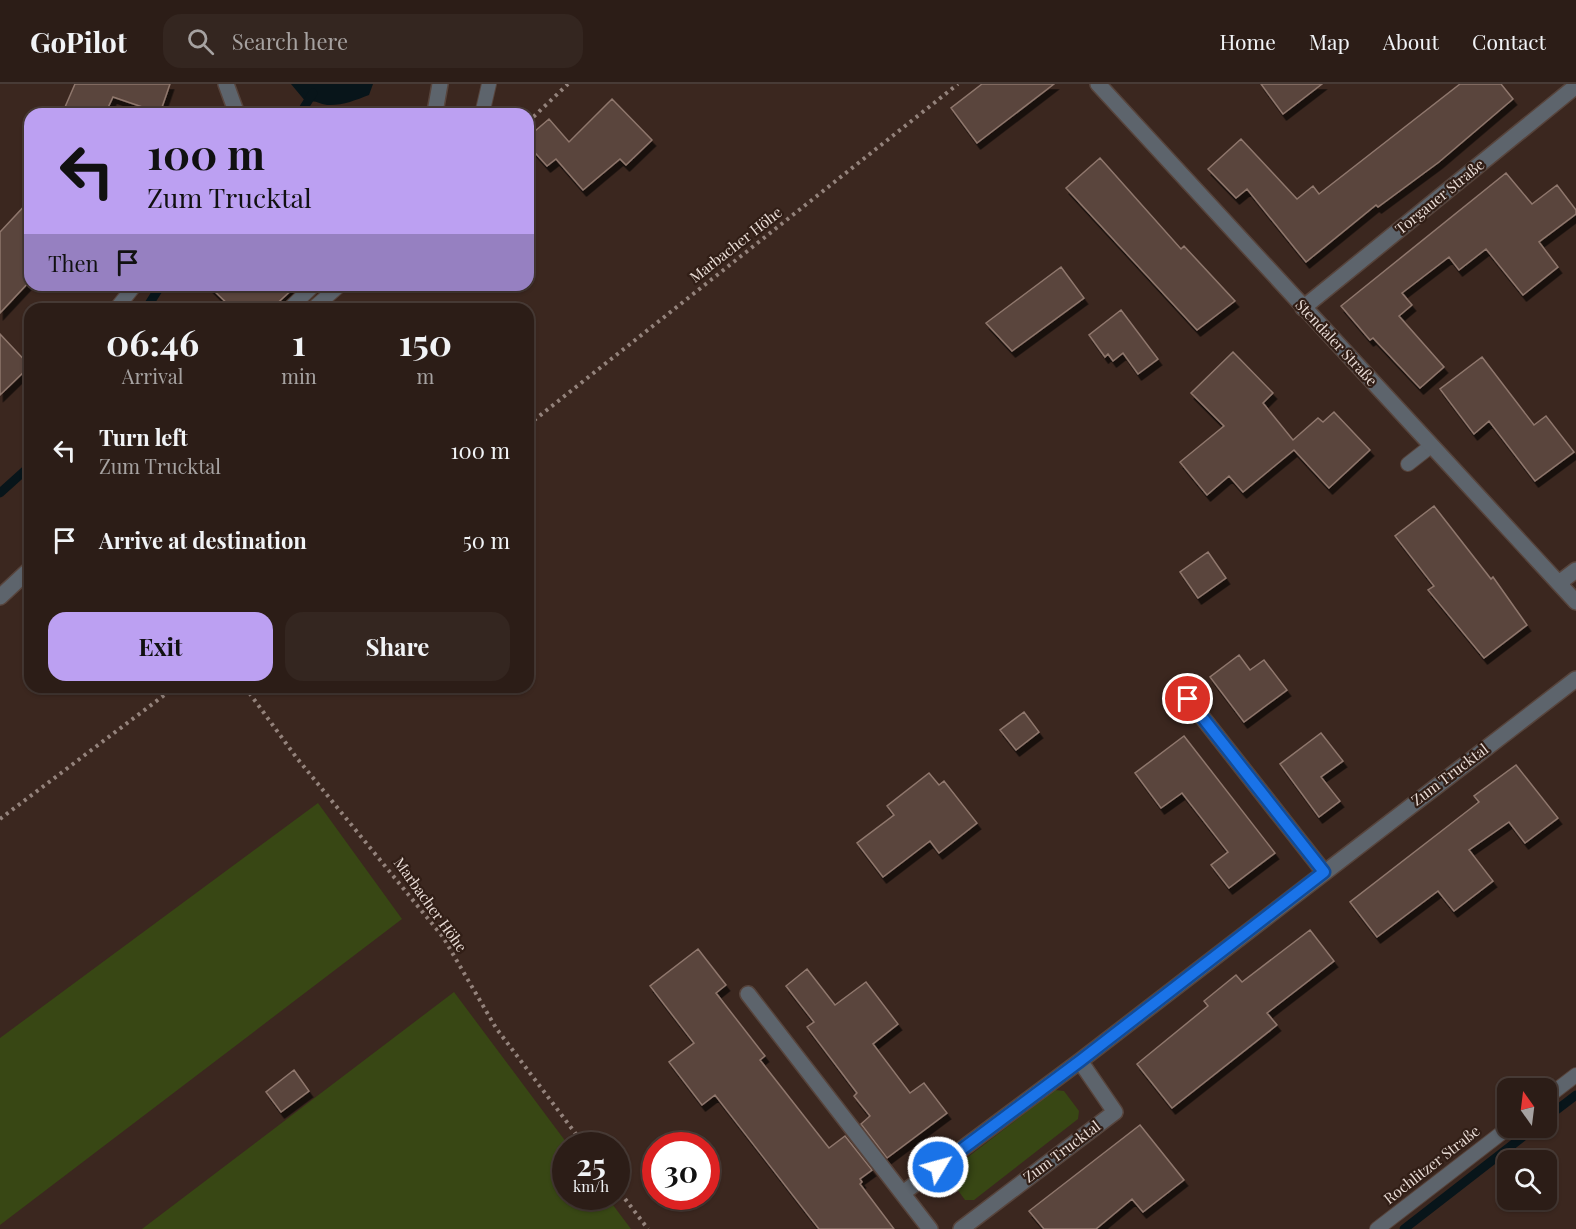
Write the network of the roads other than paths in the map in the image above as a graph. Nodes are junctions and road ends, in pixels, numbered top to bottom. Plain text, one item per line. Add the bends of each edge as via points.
1 (226, 84) edge
2 (440, 84) edge
3 (489, 84) edge
4 (1098, 84) edge
5 (1576, 86) edge
6 (235, 108) edge
7 (436, 108) edge
8 (483, 108) edge
9 (130, 291) edge
10 (308, 291) edge
11 (333, 291) edge
12 (121, 303) edge
13 (295, 303) edge
14 (319, 303) edge
15 (1303, 308) junction
16 (1431, 446) junction
17 (1408, 464) dead end
18 (1576, 570) edge
19 (24, 575) edge
20 (1559, 583) junction
21 (0, 597) edge
22 (1576, 602) edge
23 (1576, 679) edge
24 (1188, 699) dead end
25 (1324, 872) junction
26 (747, 994) dead end
27 (1080, 1061) junction
28 (1576, 1075) edge
29 (1557, 1090) edge
30 (1497, 1136) edge
31 (903, 1193) junction
32 (930, 1229) edge
33 (960, 1229) edge
34 (1377, 1229) edge

1 - 6 street
2 - 7 street
3 - 8 lane
4 - 15 street, Stendaler Straße
5 - 15 street, Torgauer Straße
9 - 12 lane
10 - 13 lane
11 - 14 lane
15 - 16 street, Stendaler Straße
16 - 17 lane
16 - 20 street, Stendaler Straße
18 - 20 street
19 - 21 street
20 - 22 street, Stendaler Straße
23 - 25 street, Zum Trucktal
24 - 25 street
25 - 27 street, Zum Trucktal
26 - 31 street
27 - 31 street, Zum Trucktal
27 - 33 street, Zum Trucktal via 1115,1112
28 - 29 lane
30 - 34 lane, Rochlitzer Straße
31 - 32 street

